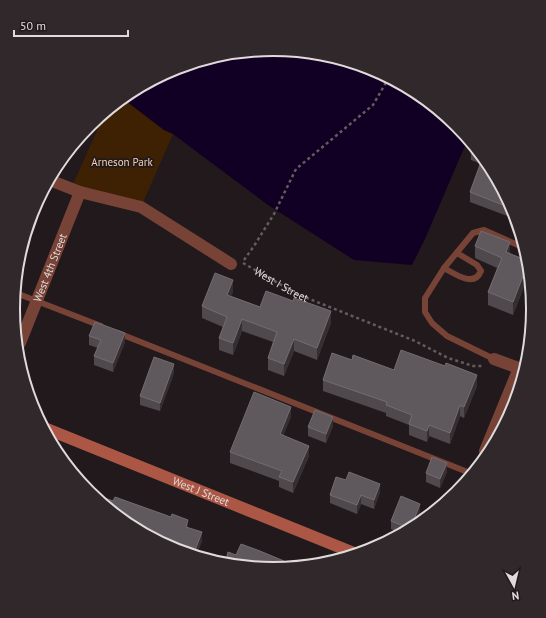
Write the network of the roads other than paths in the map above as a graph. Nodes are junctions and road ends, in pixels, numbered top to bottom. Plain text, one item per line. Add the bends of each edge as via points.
1 (54, 182) edge
2 (80, 192) junction
3 (517, 245) edge
4 (457, 253) junction
5 (236, 263) road end
6 (444, 268) junction
7 (21, 295) edge
8 (36, 301) junction
9 (22, 338) edge
10 (490, 362) joint
11 (519, 368) edge
12 (516, 377) edge
13 (52, 431) edge
14 (490, 439) edge
15 (467, 472) edge
16 (348, 551) edge

1 - 2 street
2 - 5 street via 141,206
2 - 8 street, West 4th Street
3 - 4 lane via 484,230 473,233
4 - 6 lane
4 - 6 lane via 477,265 481,271 479,276 467,280
6 - 10 lane via 425,298 425,312 432,323 448,336
7 - 8 lane
8 - 9 street, West 4th Street
8 - 15 lane
10 - 11 street
12 - 14 street
13 - 16 street, West J Street

